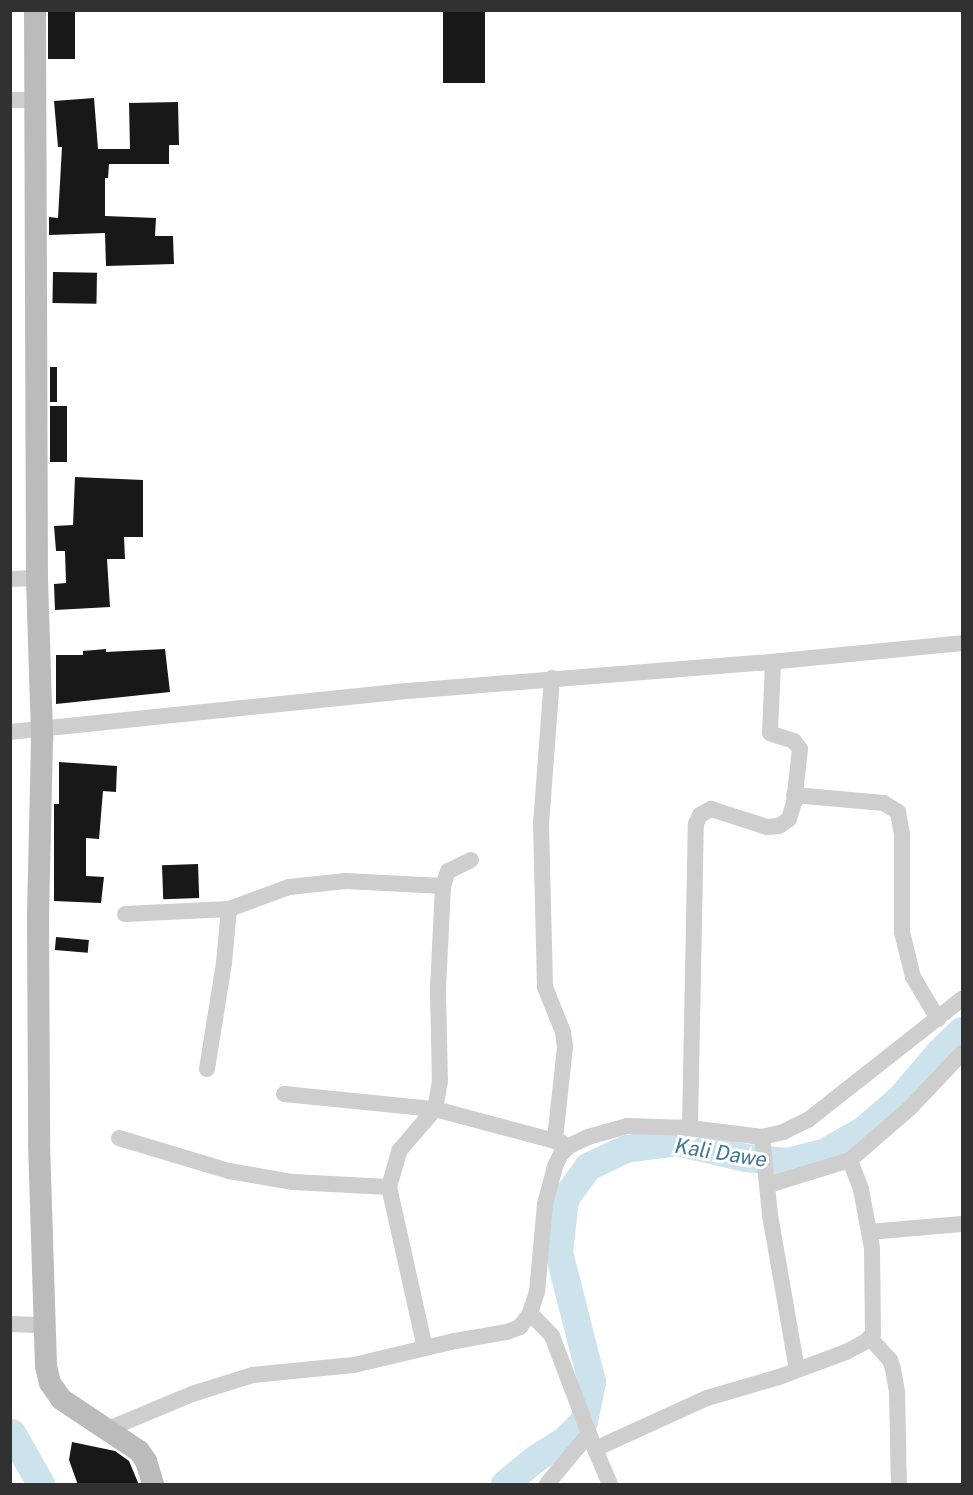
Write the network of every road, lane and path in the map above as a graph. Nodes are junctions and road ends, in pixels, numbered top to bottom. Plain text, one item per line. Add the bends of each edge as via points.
1 (35, 10) edge
2 (10, 100) edge
3 (36, 100) junction
4 (37, 578) junction
5 (10, 579) edge
6 (963, 643) edge
7 (772, 662) junction
8 (552, 678) junction
9 (10, 732) edge
10 (794, 795) junction
11 (471, 860) dead end
12 (443, 886) junction
13 (229, 909) junction
14 (125, 914) dead end
15 (963, 999) edge
16 (938, 1019) junction
17 (963, 1053) edge
18 (207, 1070) dead end
19 (284, 1094) dead end
20 (435, 1109) junction
21 (690, 1128) junction
22 (119, 1138) dead end
23 (562, 1143) junction
24 (764, 1145) junction
25 (850, 1160) junction
26 (767, 1178) junction
27 (389, 1187) junction
28 (963, 1224) edge
29 (869, 1232) junction
30 (530, 1313) junction
31 (10, 1324) edge
32 (45, 1325) junction
33 (870, 1338) junction
34 (425, 1348) junction
35 (797, 1370) junction
36 (106, 1430) junction
37 (591, 1442) junction
38 (153, 1485) edge
39 (547, 1485) edge
40 (609, 1485) edge
41 (899, 1485) edge

1 - 3 main road
2 - 3 street
3 - 4 main road
4 - 5 street
4 - 32 main road, bridge via 42,740 39,1143
6 - 7 street
7 - 8 street
7 - 10 street via 770,734 799,746
8 - 9 street
8 - 23 street via 541,823 544,987 563,1032 565,1047
10 - 16 street via 884,803 898,812 902,834 902,932 913,977
10 - 21 street via 789,819 779,826 767,827 711,808 700,815 696,824
11 - 12 street via 448,871
12 - 13 street via 334,882 289,887
12 - 20 street via 438,989 440,1081
13 - 14 street
13 - 18 street
15 - 16 street
16 - 24 street via 808,1120
17 - 25 street via 910,1108
19 - 20 street
20 - 23 street
20 - 27 street via 399,1151
21 - 23 street via 627,1126
21 - 24 street
22 - 27 street via 229,1171 293,1182
23 - 30 street via 545,1204 537,1292
24 - 26 street
25 - 26 street
25 - 29 street via 861,1189
26 - 35 street
27 - 34 street
28 - 29 street
29 - 33 street via 874,1275
30 - 34 street via 520,1327 507,1332
30 - 37 street via 552,1336
31 - 32 street
32 - 36 main road via 50,1383 61,1399
33 - 35 street via 846,1352
33 - 41 street via 893,1369
34 - 36 street via 354,1365 253,1376 192,1394
35 - 37 street via 707,1398
36 - 38 main road via 139,1450
37 - 39 street
37 - 40 street

